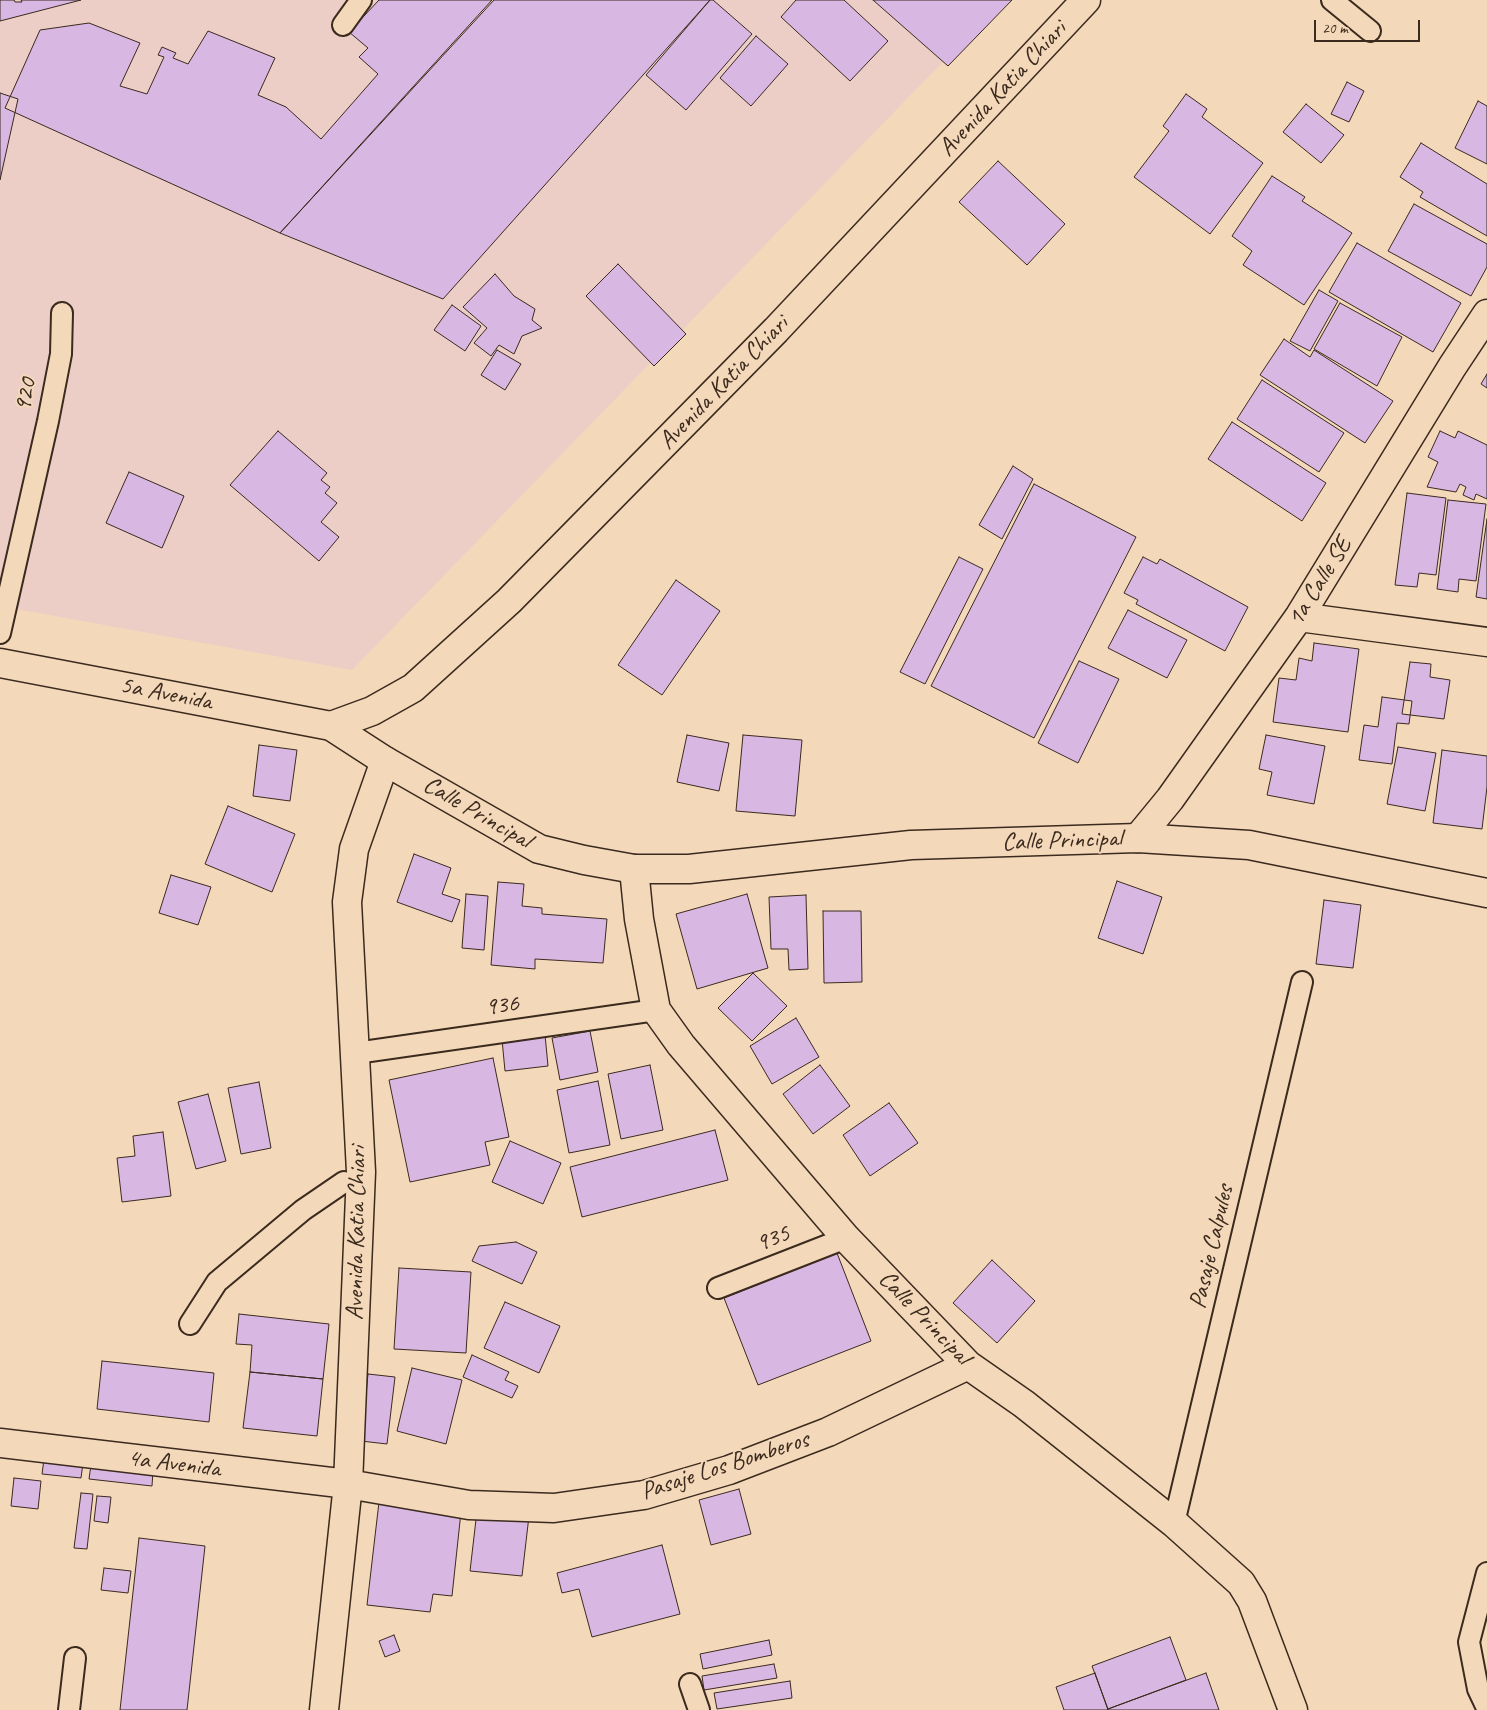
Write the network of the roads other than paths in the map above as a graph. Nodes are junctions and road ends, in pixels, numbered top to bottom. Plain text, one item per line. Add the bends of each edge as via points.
1 (361, 0) edge
2 (1086, 0) edge
3 (1332, 0) edge
4 (343, 25) dead end
5 (1370, 31) dead end
6 (62, 313) dead end
7 (1487, 314) edge
8 (1300, 617) junction
9 (0, 633) edge
10 (1487, 642) edge
11 (0, 662) edge
12 (331, 726) junction
13 (385, 761) junction
14 (1138, 838) junction
15 (634, 869) junction
16 (1487, 893) edge
17 (1302, 982) dead end
18 (656, 1010) junction
19 (356, 1054) junction
20 (353, 1177) junction
21 (846, 1238) junction
22 (718, 1288) dead end
23 (190, 1324) dead end
24 (968, 1365) junction
25 (0, 1443) edge
26 (348, 1484) junction
27 (1174, 1523) junction
28 (1487, 1573) edge
29 (75, 1658) dead end
30 (690, 1684) dead end
31 (1487, 1708) edge
32 (69, 1710) edge
33 (324, 1710) edge
34 (699, 1710) edge
35 (1293, 1710) edge

1 - 4 lane
2 - 12 street, Avenida Katia Chiari via 776,330 509,601 413,688 372,711
3 - 5 lane
6 - 9 lane, 920 via 61,354
7 - 8 street, 1a Calle SE
8 - 10 street
8 - 14 street, 1a Calle SE via 1170,799
11 - 12 street, 5a Avenida
12 - 13 street, Calle Principal
13 - 15 street, Calle Principal via 540,849
13 - 19 street, Avenida Katia Chiari via 354,849 347,902
14 - 15 street, Calle Principal via 911,846 689,869
14 - 16 street, Calle Principal via 1249,845
15 - 18 street, Calle Principal via 639,919
17 - 27 lane, Pasaje Calpules
18 - 19 lane, 936
18 - 21 street, Calle Principal via 681,1045
19 - 20 street, Avenida Katia Chiari
20 - 23 lane via 303,1210 217,1282
20 - 26 street, Avenida Katia Chiari
21 - 22 lane, 935
21 - 24 street, Calle Principal
24 - 26 street, Pasaje Los Bomberos via 828,1432 728,1470 644,1495 554,1508 469,1505
24 - 27 street, Calle Principal via 1024,1404
25 - 26 street, 4a Avenida
26 - 33 street, Avenida Katia Chiari
27 - 35 street, Calle Principal via 1241,1583 1252,1601
28 - 31 lane via 1469,1642 1478,1689
29 - 32 lane
30 - 34 lane

